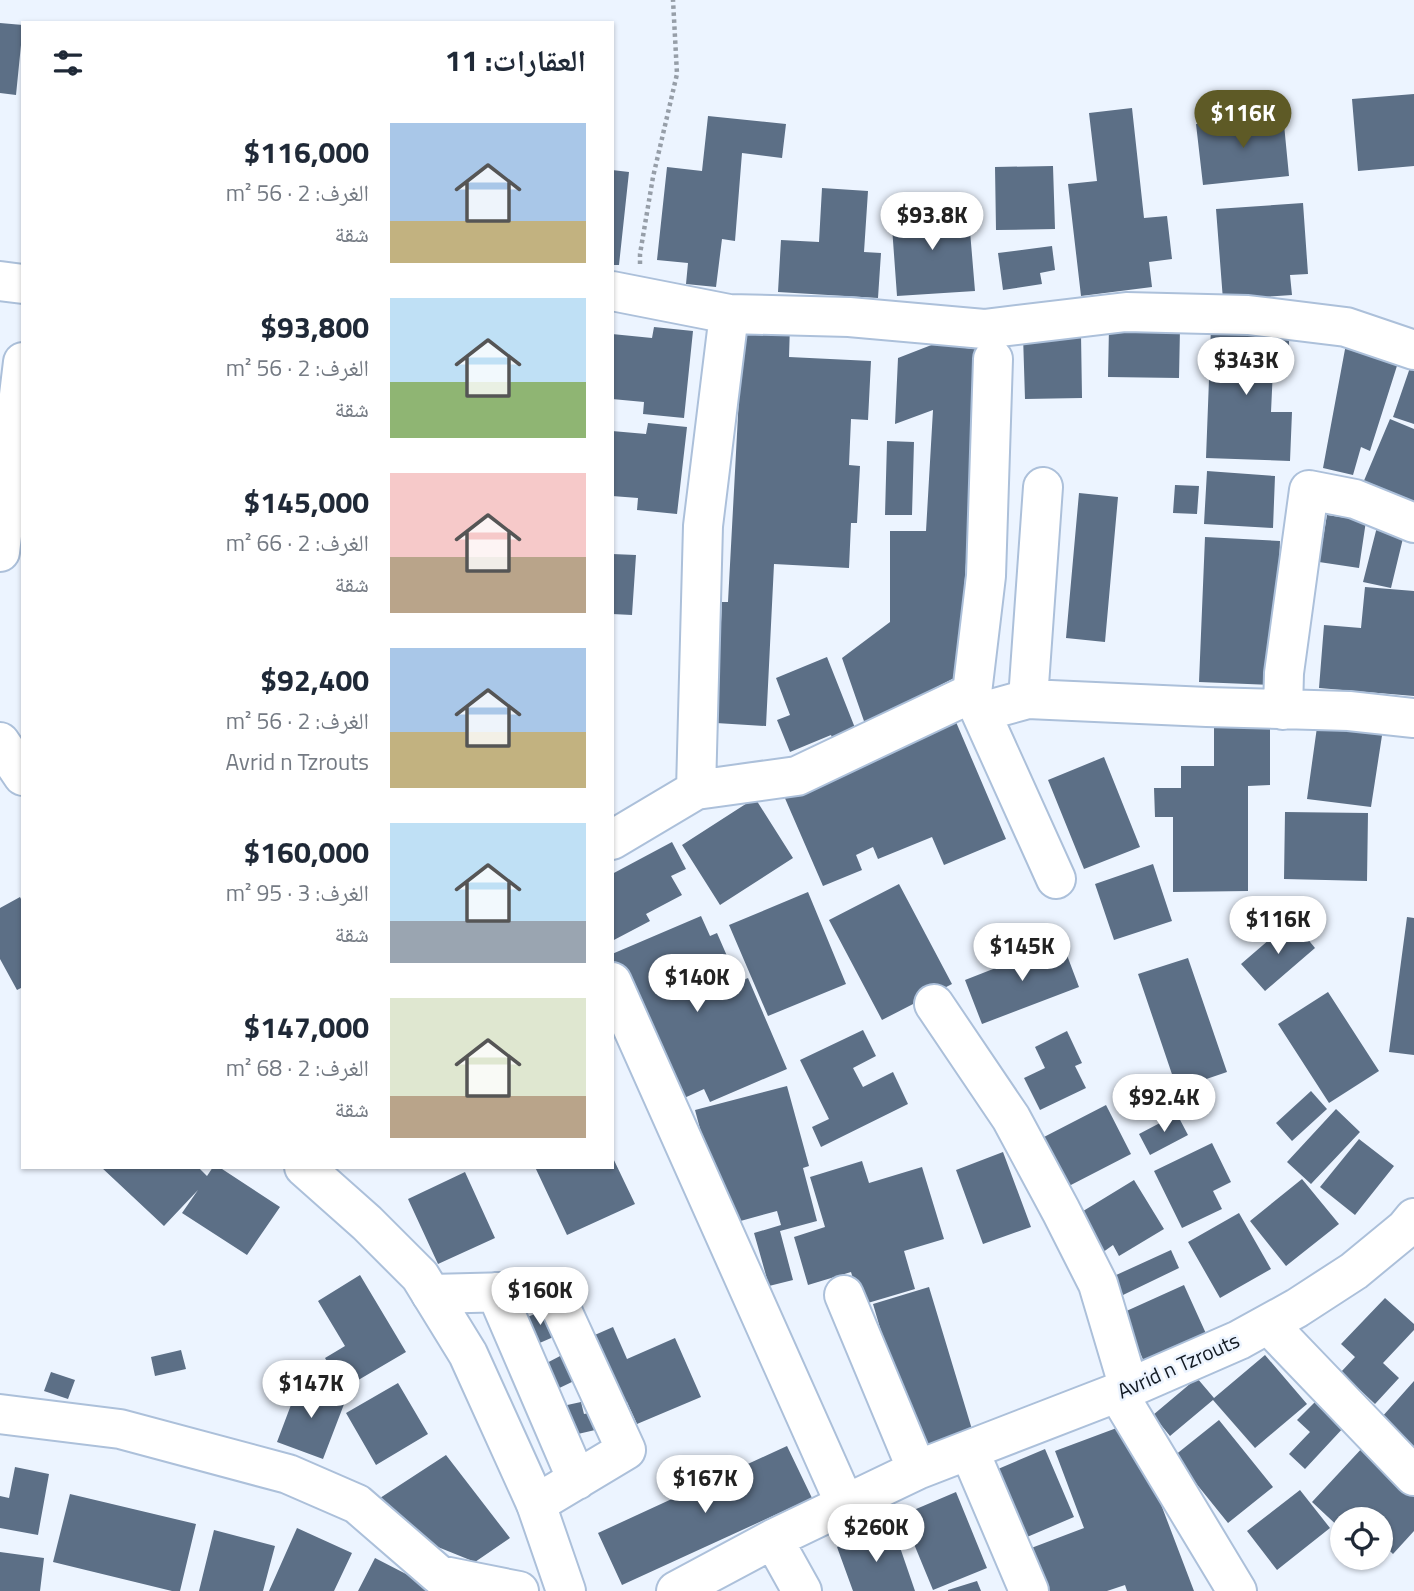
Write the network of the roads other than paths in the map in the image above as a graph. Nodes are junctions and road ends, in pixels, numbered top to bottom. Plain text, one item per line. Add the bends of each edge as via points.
1 (0, 281) edge
2 (21, 284) edge
3 (626, 294) edge
4 (729, 314) junction
5 (1414, 350) edge
6 (993, 359) dead end
7 (21, 379) edge
8 (1043, 487) dead end
9 (1414, 523) edge
10 (0, 552) edge
11 (1028, 699) junction
12 (976, 702) junction
13 (1283, 709) junction
14 (1414, 718) edge
15 (0, 742) edge
16 (21, 773) edge
17 (696, 790) junction
18 (614, 839) edge
19 (1056, 879) dead end
20 (614, 986) edge
21 (934, 1004) dead end
22 (305, 1169) edge
23 (1410, 1231) edge
24 (496, 1292) junction
25 (431, 1294) junction
26 (844, 1296) dead end
27 (1268, 1324) junction
28 (1123, 1390) junction
29 (0, 1414) edge
30 (969, 1450) junction
31 (917, 1470) junction
32 (1414, 1476) edge
33 (577, 1480) junction
34 (536, 1504) junction
35 (845, 1504) junction
36 (773, 1539) junction
37 (519, 1591) edge
38 (566, 1591) edge
39 (676, 1591) edge
40 (802, 1591) edge
41 (1029, 1591) edge
42 (1237, 1591) edge

1 - 2 street
3 - 4 street
4 - 5 street via 849,317 984,329 1126,312 1248,315 1346,327
4 - 17 street via 703,526
6 - 12 street via 986,576
7 - 10 street
8 - 11 street
9 - 13 street via 1355,499 1309,490
11 - 12 street
11 - 13 street
12 - 17 street via 797,776
12 - 19 street
13 - 14 street
15 - 16 street
17 - 18 street
20 - 35 street
21 - 28 street via 1011,1118 1098,1284
22 - 25 street via 367,1223 420,1276
23 - 27 street, Avrid n Tzrouts
24 - 25 street
24 - 33 street
24 - 33 street via 553,1291 626,1450
25 - 34 street via 468,1354
26 - 31 street
27 - 28 street, Avrid n Tzrouts
27 - 32 street
28 - 30 street, Avrid n Tzrouts
28 - 42 street
29 - 37 street via 120,1429 288,1474 357,1504 439,1575
30 - 31 street, Avrid n Tzrouts
30 - 41 street
31 - 35 street, Avrid n Tzrouts
33 - 34 street
34 - 38 street
35 - 36 street, Avrid n Tzrouts
36 - 39 street, Avrid n Tzrouts
36 - 40 street

